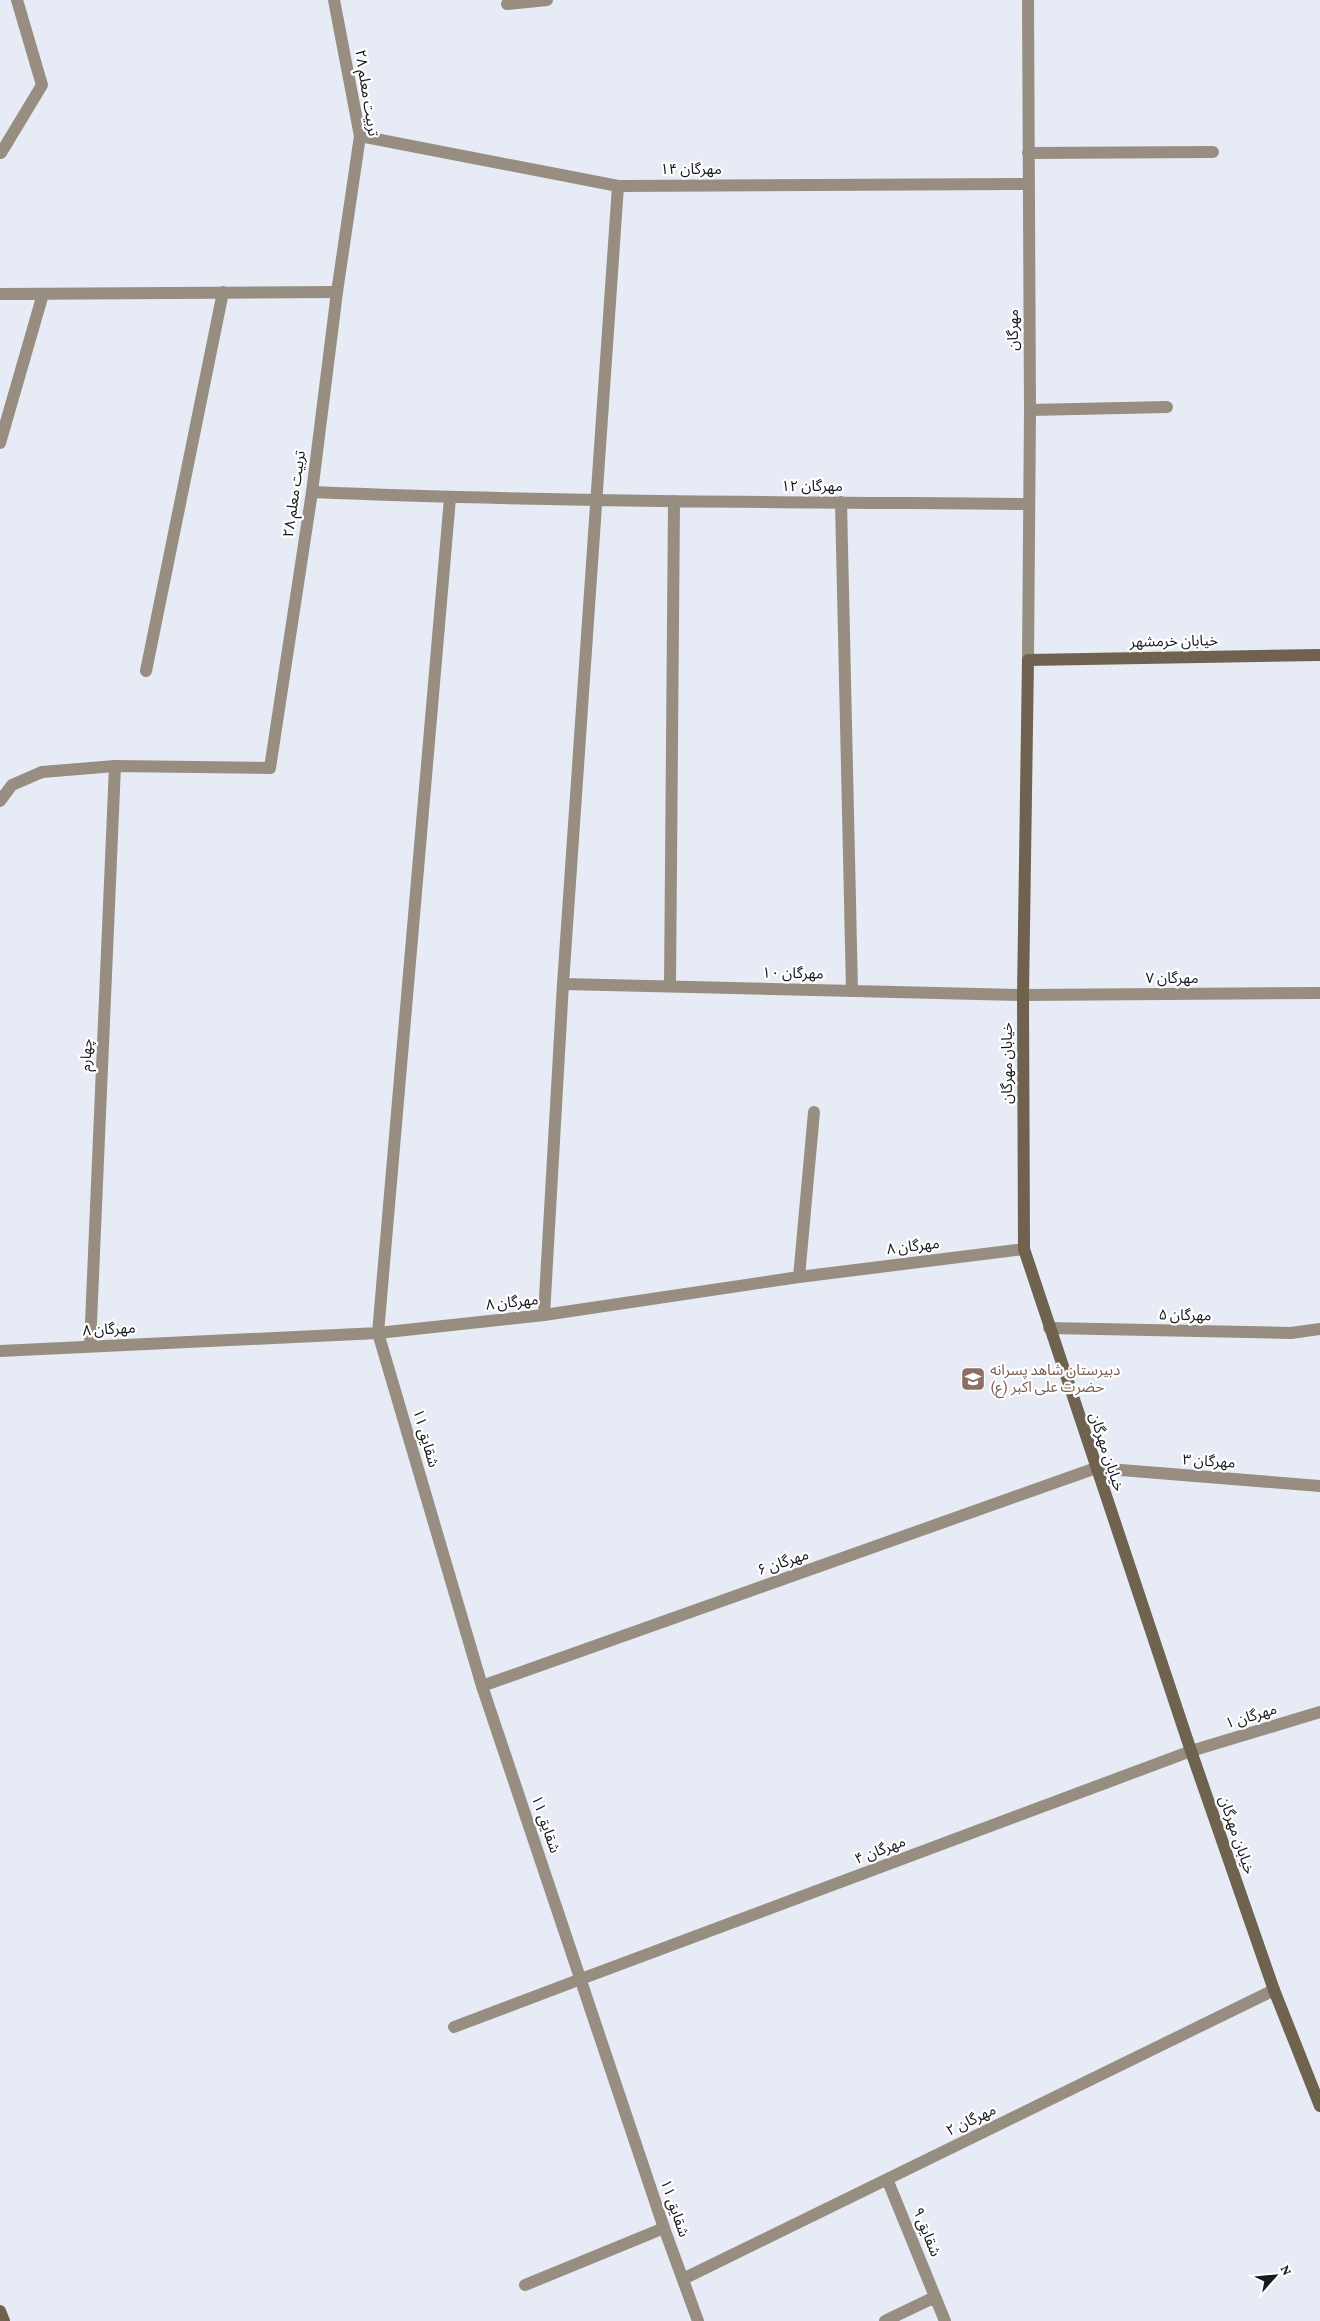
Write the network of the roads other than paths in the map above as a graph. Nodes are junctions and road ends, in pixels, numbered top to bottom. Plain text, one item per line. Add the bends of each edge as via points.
1 (16, 0) edge
2 (334, 0) edge
3 (546, 0) edge
4 (1028, 0) edge
5 (507, 4) dead end
6 (360, 136) junction
7 (1213, 152) dead end
8 (1, 153) edge
9 (1028, 153) junction
10 (1028, 184) junction
11 (618, 186) junction
12 (223, 292) junction
13 (337, 292) junction
14 (0, 294) edge
15 (43, 294) junction
16 (1168, 407) dead end
17 (1030, 410) junction
18 (0, 443) edge
19 (312, 492) junction
20 (450, 498) junction
21 (596, 501) junction
22 (674, 501) junction
23 (841, 502) junction
24 (1028, 504) junction
25 (1320, 655) edge
26 (1028, 660) junction
27 (146, 672) dead end
28 (115, 766) junction
29 (0, 801) edge
30 (563, 984) junction
31 (670, 986) junction
32 (852, 990) junction
33 (1320, 994) edge
34 (1023, 995) junction
35 (814, 1112) dead end
36 (1024, 1249) junction
37 (799, 1277) junction
38 (544, 1315) junction
39 (1049, 1328) junction
40 (1320, 1329) edge
41 (378, 1333) junction
42 (90, 1346) junction
43 (0, 1350) edge
44 (1096, 1468) junction
45 (1320, 1486) edge
46 (482, 1686) junction
47 (1320, 1712) edge
48 (1191, 1751) junction
49 (581, 1979) junction
50 (1274, 1990) junction
51 (454, 2027) dead end
52 (1320, 2106) edge
53 (887, 2179) junction
54 (664, 2228) junction
55 (682, 2279) junction
56 (525, 2285) dead end
57 (936, 2297) junction
58 (0, 2311) edge
59 (4, 2321) edge
60 (698, 2321) edge
61 (886, 2321) edge
62 (945, 2321) edge

1 - 8 street via 42,85
2 - 6 street, تربیت معلم ۲۸
3 - 5 street
4 - 9 street, مهرگان
6 - 11 street, مهرگان ۱۴
6 - 13 street, تربیت معلم ۲۸
7 - 9 street
9 - 10 street, مهرگان
10 - 11 street, مهرگان ۱۴
10 - 17 street, مهرگان
11 - 21 street
12 - 13 street
12 - 15 street
12 - 27 street
13 - 19 street, تربیت معلم ۲۸
14 - 15 street
15 - 18 street
16 - 17 street
17 - 24 street, مهرگان
19 - 20 street, مهرگان ۱۲
19 - 28 street, تربیت معلم ۲۸ via 270,768
20 - 21 street, مهرگان ۱۲
20 - 41 street
21 - 22 street, مهرگان ۱۲
21 - 30 street
22 - 23 street, مهرگان ۱۲
22 - 31 street
23 - 24 street, مهرگان ۱۲
23 - 32 street
24 - 26 street, مهرگان
25 - 26 street, خیابان خرمشهر
26 - 34 street, خیابان مهرگان
28 - 29 street, تربیت معلم ۲۸ via 42,772 12,785
28 - 42 street, چهارم
30 - 31 street, مهرگان ۱۰
30 - 38 street
31 - 32 street, مهرگان ۱۰
32 - 34 street, مهرگان ۱۰
33 - 34 street, مهرگان ۷
34 - 36 street, خیابان مهرگان
35 - 37 street
36 - 37 street, مهرگان ۸
36 - 39 street, خیابان مهرگان
37 - 38 street, مهرگان ۸
38 - 41 street, مهرگان ۸
39 - 40 street, مهرگان ۵ via 1292,1333
39 - 44 street, خیابان مهرگان
41 - 42 street, مهرگان ۸
41 - 46 street, شقایق ۱۱
42 - 43 street, مهرگان ۸
44 - 45 street, مهرگان ۳
44 - 46 street, مهرگان ۶
44 - 48 street, خیابان مهرگان
46 - 49 street, شقایق ۱۱
47 - 48 street, مهرگان ۱
48 - 49 street, مهرگان ۴
48 - 50 street, خیابان مهرگان
49 - 51 street, مهرگان ۴
49 - 54 street, شقایق ۱۱
50 - 52 street, خیابان مهرگان
50 - 53 street, مهرگان ۲
53 - 55 street, مهرگان ۲
53 - 57 street, شقایق ۹
54 - 55 street, شقایق ۱۱
54 - 56 street
55 - 60 street, شقایق ۱۱
57 - 61 street
57 - 62 street, شقایق ۹
58 - 59 street

